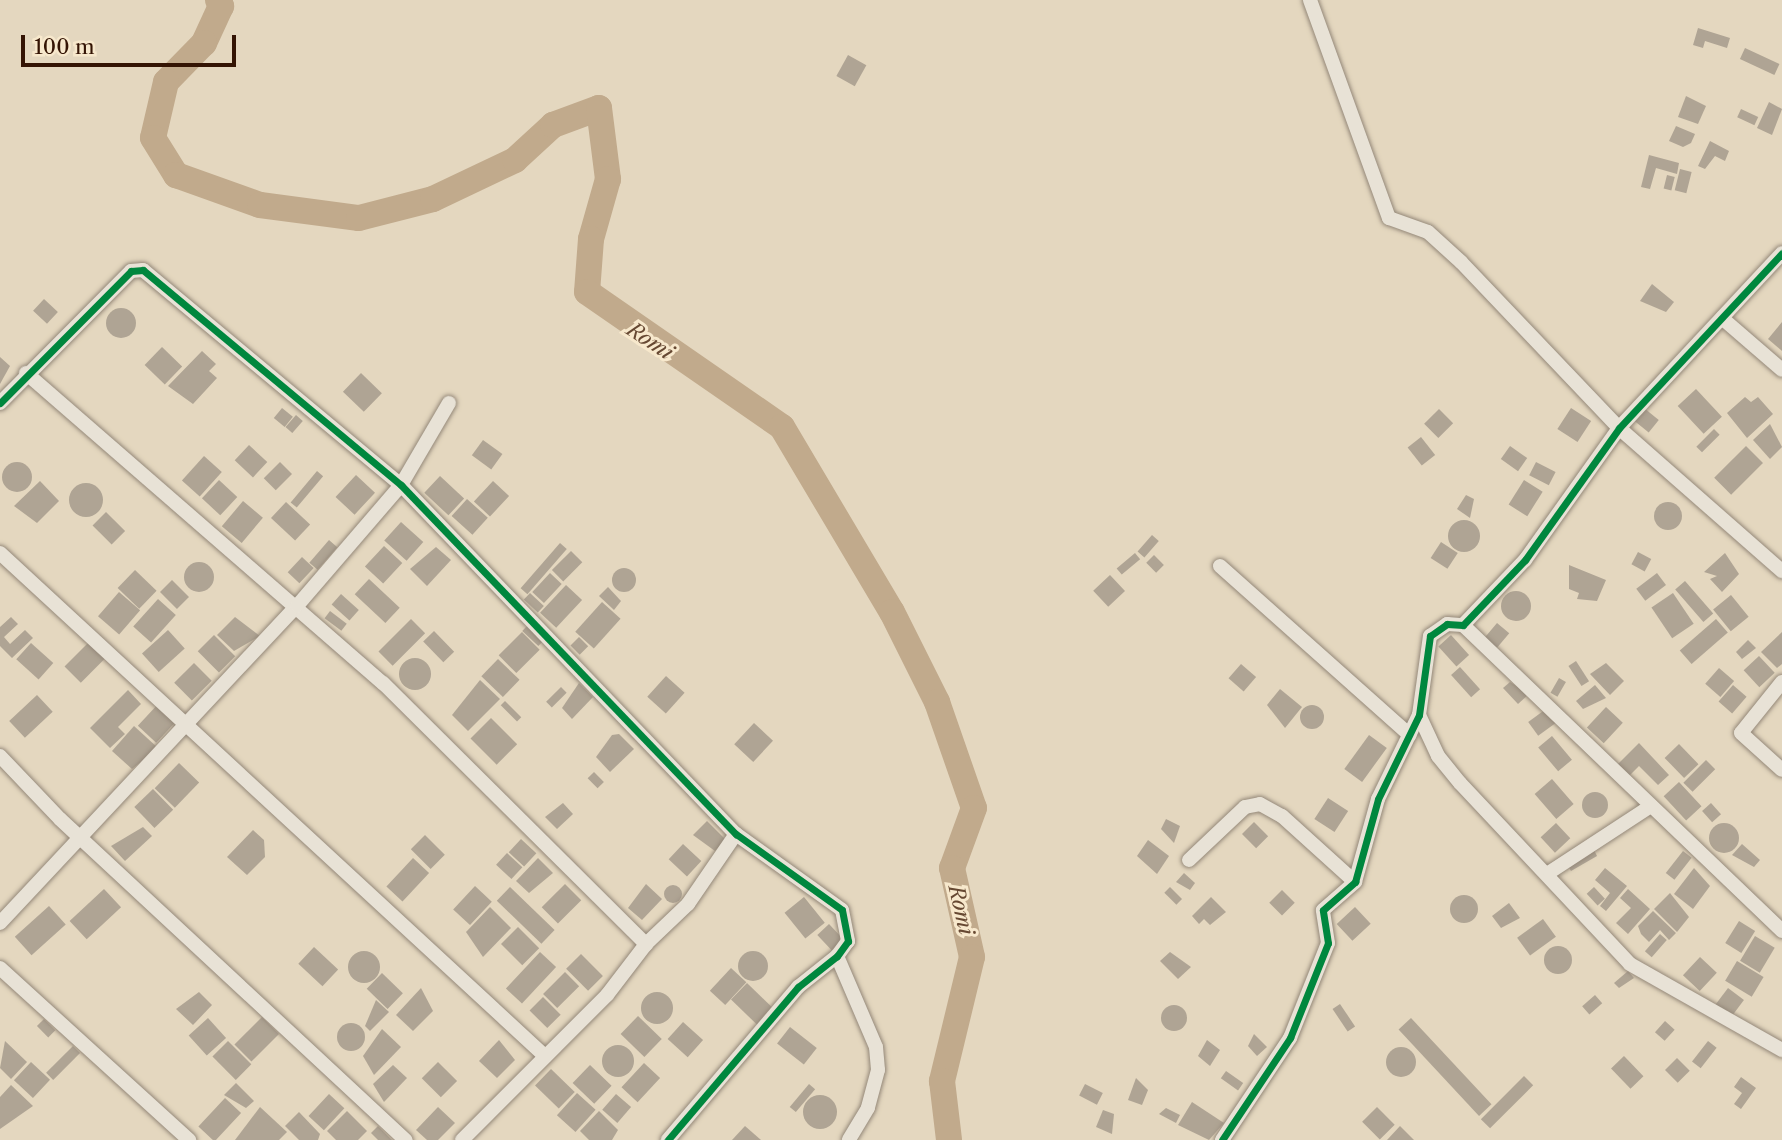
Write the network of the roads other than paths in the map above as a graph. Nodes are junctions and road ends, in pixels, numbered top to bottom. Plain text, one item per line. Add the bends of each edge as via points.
1 (1310, 0) edge
2 (1782, 253) edge
3 (1722, 318) junction
4 (1782, 370) edge
5 (26, 373) junction
6 (0, 403) edge
7 (449, 403) dead end
8 (1619, 428) junction
9 (401, 485) junction
10 (0, 553) edge
11 (1220, 566) dead end
12 (1782, 571) edge
13 (297, 606) junction
14 (1463, 625) junction
15 (1782, 682) edge
16 (1419, 715) junction
17 (190, 722) junction
18 (1410, 735) junction
19 (0, 756) edge
20 (1782, 769) edge
21 (1651, 806) junction
22 (736, 834) junction
23 (84, 837) junction
24 (1189, 860) dead end
25 (1550, 872) junction
26 (1355, 882) junction
27 (0, 923) edge
28 (1782, 931) edge
29 (646, 944) junction
30 (837, 956) junction
31 (0, 968) edge
32 (1782, 1050) edge
33 (545, 1056) junction
34 (467, 1138) edge
35 (189, 1140) edge
36 (405, 1140) edge
37 (668, 1140) edge
38 (849, 1140) edge
39 (1222, 1140) edge

1 - 8 street via 1389,218 1428,232
2 - 3 street
3 - 4 street
3 - 8 street
5 - 6 street
5 - 9 street via 131,271 143,270
5 - 13 street
7 - 9 street
8 - 12 street
8 - 14 street via 1525,560
9 - 13 street
9 - 22 street
10 - 17 street
11 - 18 street
13 - 17 street
13 - 29 street
14 - 16 street via 1447,624 1430,636
14 - 21 street
15 - 20 street via 1741,733
16 - 18 street
16 - 25 street via 1438,756 1460,783
17 - 23 street
17 - 33 street
18 - 26 street via 1378,799
19 - 23 street
21 - 25 street
21 - 28 street
22 - 29 street via 688,904
22 - 30 street via 842,910 848,941
23 - 27 street
23 - 36 street
24 - 26 street via 1245,807 1260,804
25 - 32 street via 1630,964
26 - 39 street via 1322,910 1328,943 1290,1038
29 - 33 street via 607,995
30 - 37 street via 798,987
30 - 38 street via 876,1047 878,1070 868,1108
31 - 35 street
33 - 34 street

